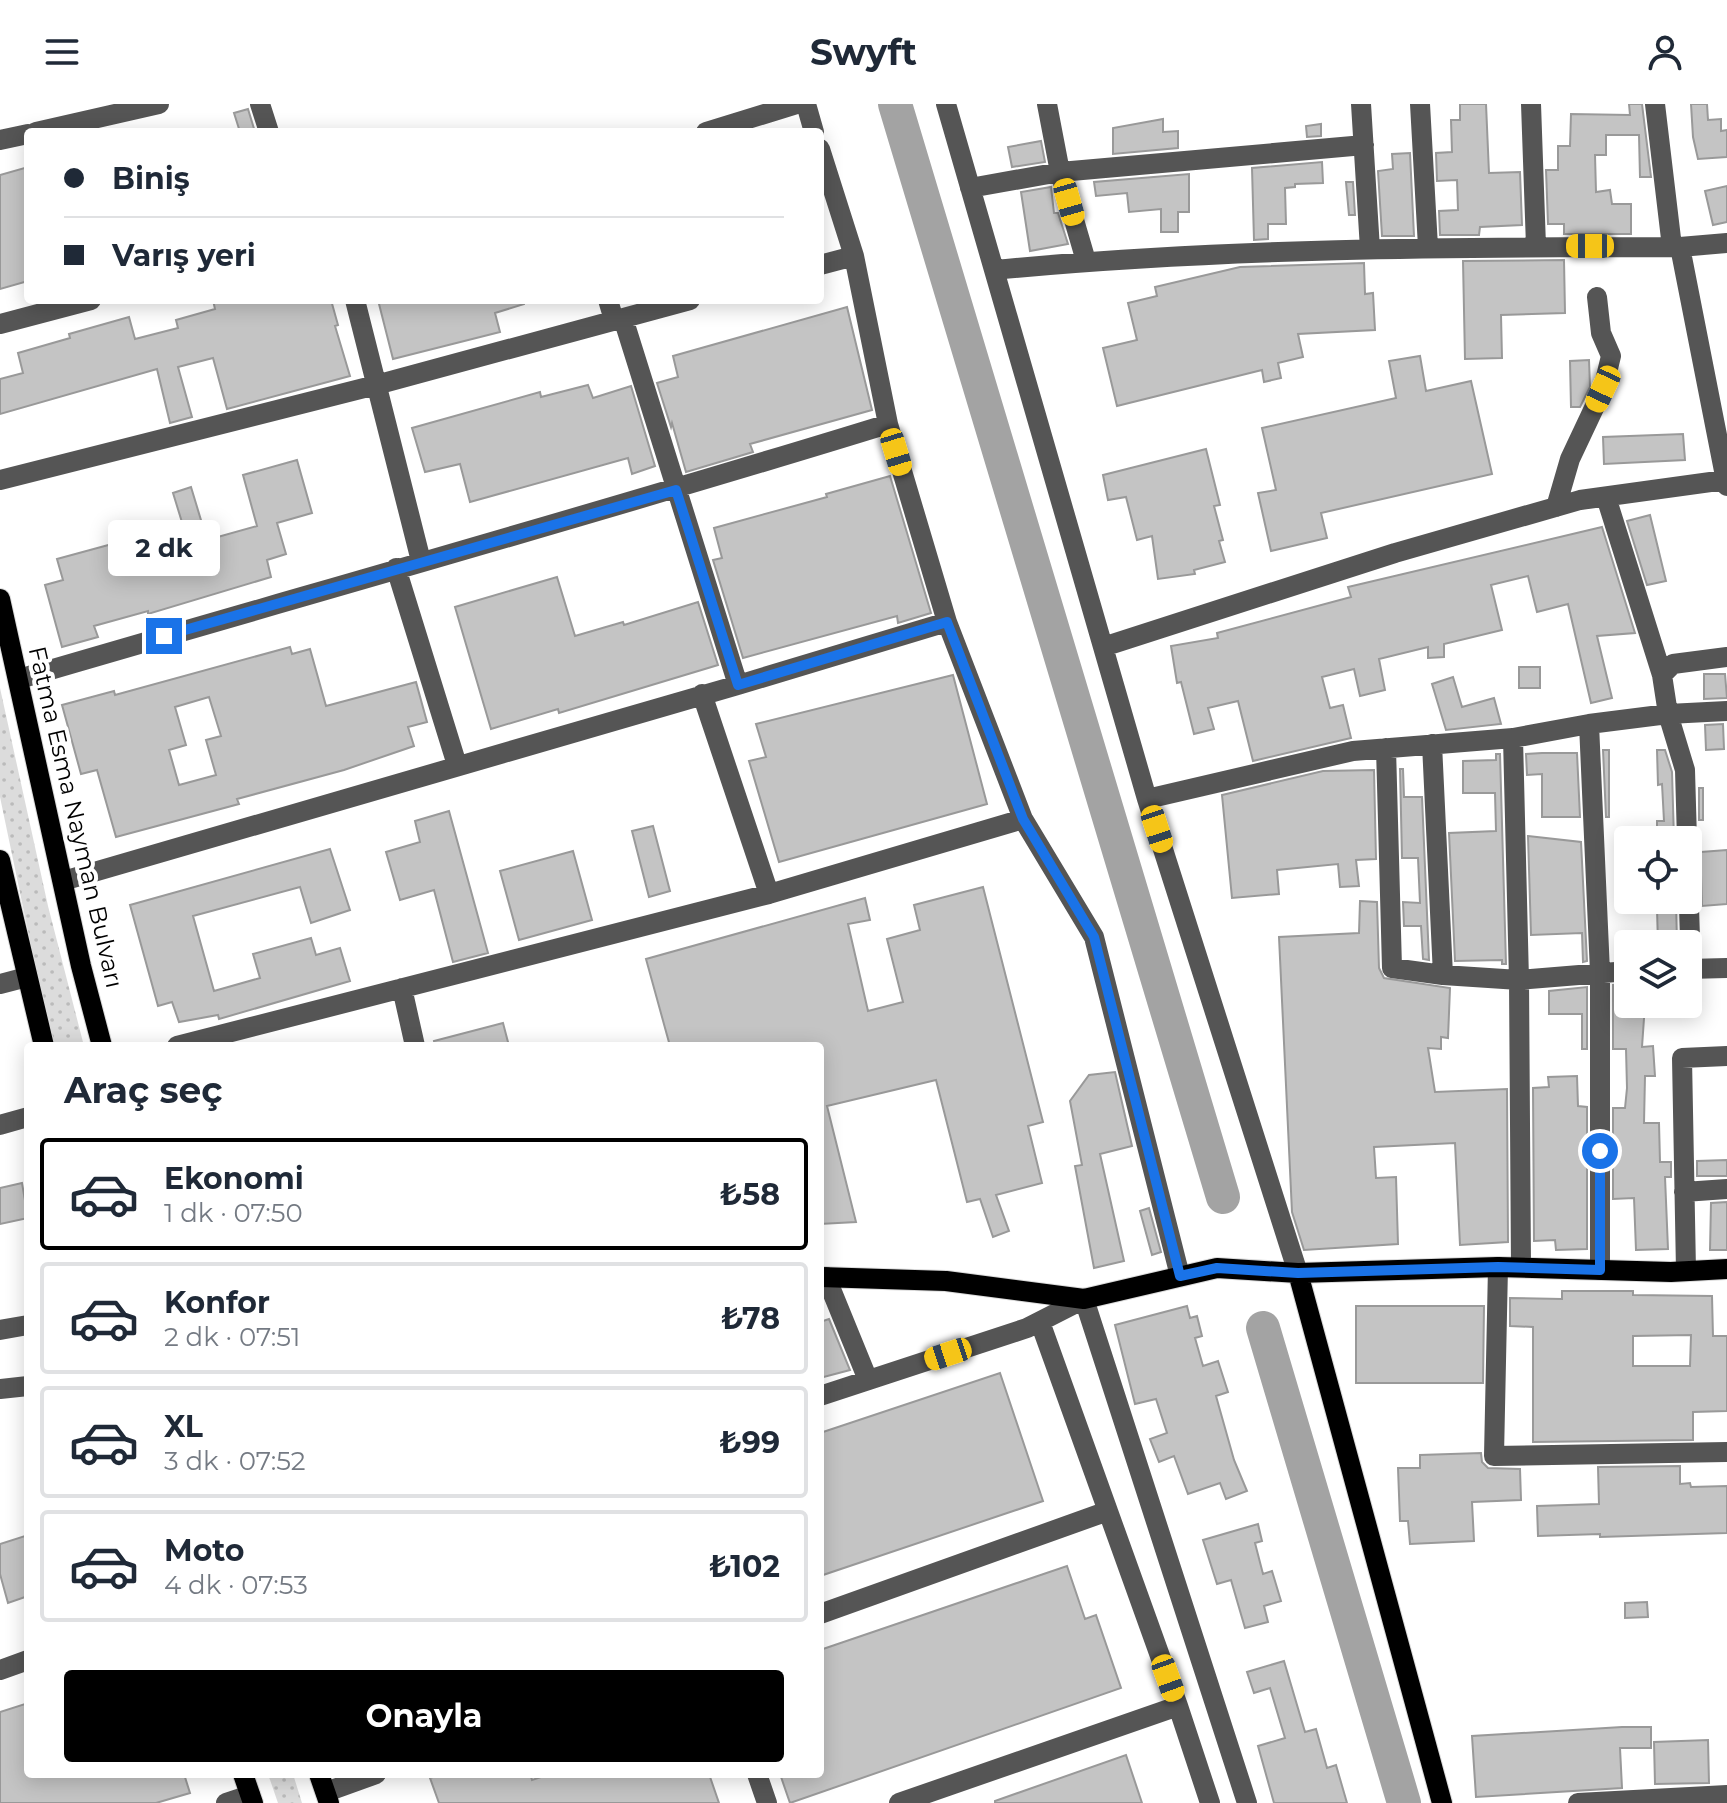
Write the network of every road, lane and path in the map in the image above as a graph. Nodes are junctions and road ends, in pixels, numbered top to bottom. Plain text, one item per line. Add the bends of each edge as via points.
1 (159, 104) edge
2 (260, 104) edge
3 (797, 104) edge
4 (806, 104) edge
5 (946, 104) edge
6 (1047, 104) edge
7 (1361, 104) edge
8 (1420, 104) edge
9 (1531, 104) edge
10 (1655, 104) edge
11 (54, 128) edge
12 (268, 128) edge
13 (719, 128) edge
14 (813, 128) edge
15 (24, 135) edge
16 (0, 140) edge
17 (1364, 145) junction
18 (824, 162) edge
19 (1060, 172) junction
20 (970, 188) junction
21 (1727, 243) edge
22 (1536, 246) junction
23 (1428, 247) junction
24 (1676, 247) junction
25 (1370, 249) junction
26 (854, 256) junction
27 (1086, 261) junction
28 (824, 264) edge
29 (994, 270) junction
30 (1597, 297) dead end
31 (76, 304) edge
32 (356, 304) edge
33 (610, 304) edge
34 (675, 304) edge
35 (618, 319) junction
36 (0, 324) edge
37 (376, 385) junction
38 (888, 424) junction
39 (0, 480) edge
40 (1726, 483) edge
41 (676, 490) junction
42 (1606, 497) junction
43 (1556, 507) junction
44 (421, 561) junction
45 (396, 568) junction
46 (0, 599) edge
47 (947, 622) junction
48 (1103, 647) junction
49 (1727, 657) edge
50 (1662, 675) junction
51 (19, 679) junction
52 (738, 685) junction
53 (702, 694) junction
54 (1727, 711) edge
55 (1668, 714) junction
56 (1589, 724) junction
57 (1513, 738) junction
58 (1432, 744) junction
59 (1386, 748) junction
60 (457, 765) junction
61 (1147, 799) junction
62 (1023, 819) junction
63 (1687, 826) edge
64 (0, 860) edge
65 (63, 881) junction
66 (769, 894) junction
67 (1727, 968) edge
68 (1702, 969) edge
69 (1600, 972) junction
70 (1614, 972) edge
71 (1443, 975) junction
72 (27, 977) junction
73 (1519, 980) junction
74 (0, 984) edge
75 (402, 988) junction
76 (43, 1042) edge
77 (101, 1042) edge
78 (193, 1042) edge
79 (414, 1042) edge
80 (1727, 1056) edge
81 (24, 1118) edge
82 (0, 1125) edge
83 (1727, 1189) edge
84 (1684, 1192) junction
85 (1498, 1267) junction
86 (1521, 1267) junction
87 (1727, 1269) edge
88 (1600, 1270) junction
89 (1686, 1271) junction
90 (1298, 1273) junction
91 (1180, 1276) junction
92 (824, 1277) edge
93 (824, 1279) edge
94 (1084, 1299) junction
95 (1040, 1322) junction
96 (868, 1380) junction
97 (24, 1386) edge
98 (0, 1389) edge
99 (824, 1395) edge
100 (1727, 1452) edge
101 (1108, 1511) junction
102 (824, 1613) edge
103 (24, 1661) edge
104 (0, 1670) edge
105 (1178, 1706) junction
106 (244, 1778) edge
107 (363, 1778) edge
108 (758, 1778) edge
109 (325, 1790) edge
110 (1727, 1795) edge
111 (251, 1799) edge
112 (226, 1803) edge
113 (767, 1803) edge
114 (899, 1803) edge
115 (1210, 1803) edge
116 (1247, 1803) edge
117 (1442, 1803) edge
118 (1578, 1803) edge

1 - 11 street
2 - 12 street
3 - 13 street
4 - 14 street
5 - 20 street
6 - 19 street
7 - 17 street
8 - 23 street
9 - 22 street
10 - 24 street
15 - 16 street
17 - 19 street
17 - 25 street
18 - 26 street
19 - 20 street
19 - 27 street
20 - 29 street
21 - 24 street
22 - 23 street
22 - 24 street
23 - 25 street
24 - 40 street
25 - 27 street
26 - 28 street
26 - 38 street
27 - 29 street
29 - 48 street
30 - 43 street via 1601,333 1611,356
31 - 36 street
32 - 37 street
33 - 35 street
34 - 35 street
35 - 37 street
35 - 41 street
37 - 39 street
37 - 44 street
38 - 41 street
38 - 47 street
40 - 42 street
41 - 44 street
41 - 52 street
42 - 43 street
42 - 50 street
43 - 48 street
44 - 45 street
45 - 51 street
45 - 60 street
46 - 51 main road, Fatma Esma Nayman Bulvarı
47 - 52 street
47 - 62 street
48 - 61 street
49 - 50 street via 1673,664
50 - 55 street
51 - 65 main road, Fatma Esma Nayman Bulvarı
52 - 53 street
53 - 60 street
53 - 66 street
54 - 55 street
55 - 56 street
55 - 63 street via 1685,770
56 - 57 street
56 - 69 street
57 - 58 street
57 - 73 street
58 - 59 street
58 - 71 street
59 - 61 street
59 - 71 street via 1392,968
60 - 65 street
61 - 90 street
62 - 66 street
62 - 91 street via 1094,937
64 - 72 main road
65 - 77 main road, Fatma Esma Nayman Bulvarı
66 - 75 street
67 - 68 street
69 - 70 street
69 - 73 street
69 - 88 street
71 - 73 street
72 - 74 street
72 - 76 main road
73 - 86 street
75 - 78 street
75 - 79 street
80 - 84 street via 1682,1058
81 - 82 street
83 - 84 street
84 - 89 street
85 - 86 main road
85 - 90 main road
85 - 100 street via 1494,1456
86 - 88 main road
87 - 89 main road
88 - 89 main road
90 - 91 main road via 1217,1268
90 - 117 main road
91 - 94 main road
92 - 94 main road via 946,1281
93 - 96 street
94 - 95 street
94 - 116 street
95 - 96 street
95 - 101 street
96 - 99 street
97 - 98 street
101 - 102 street
101 - 105 street
103 - 104 street
105 - 114 street
105 - 115 street
106 - 111 main road
107 - 109 street
108 - 113 street
110 - 118 street
111 - 112 street

